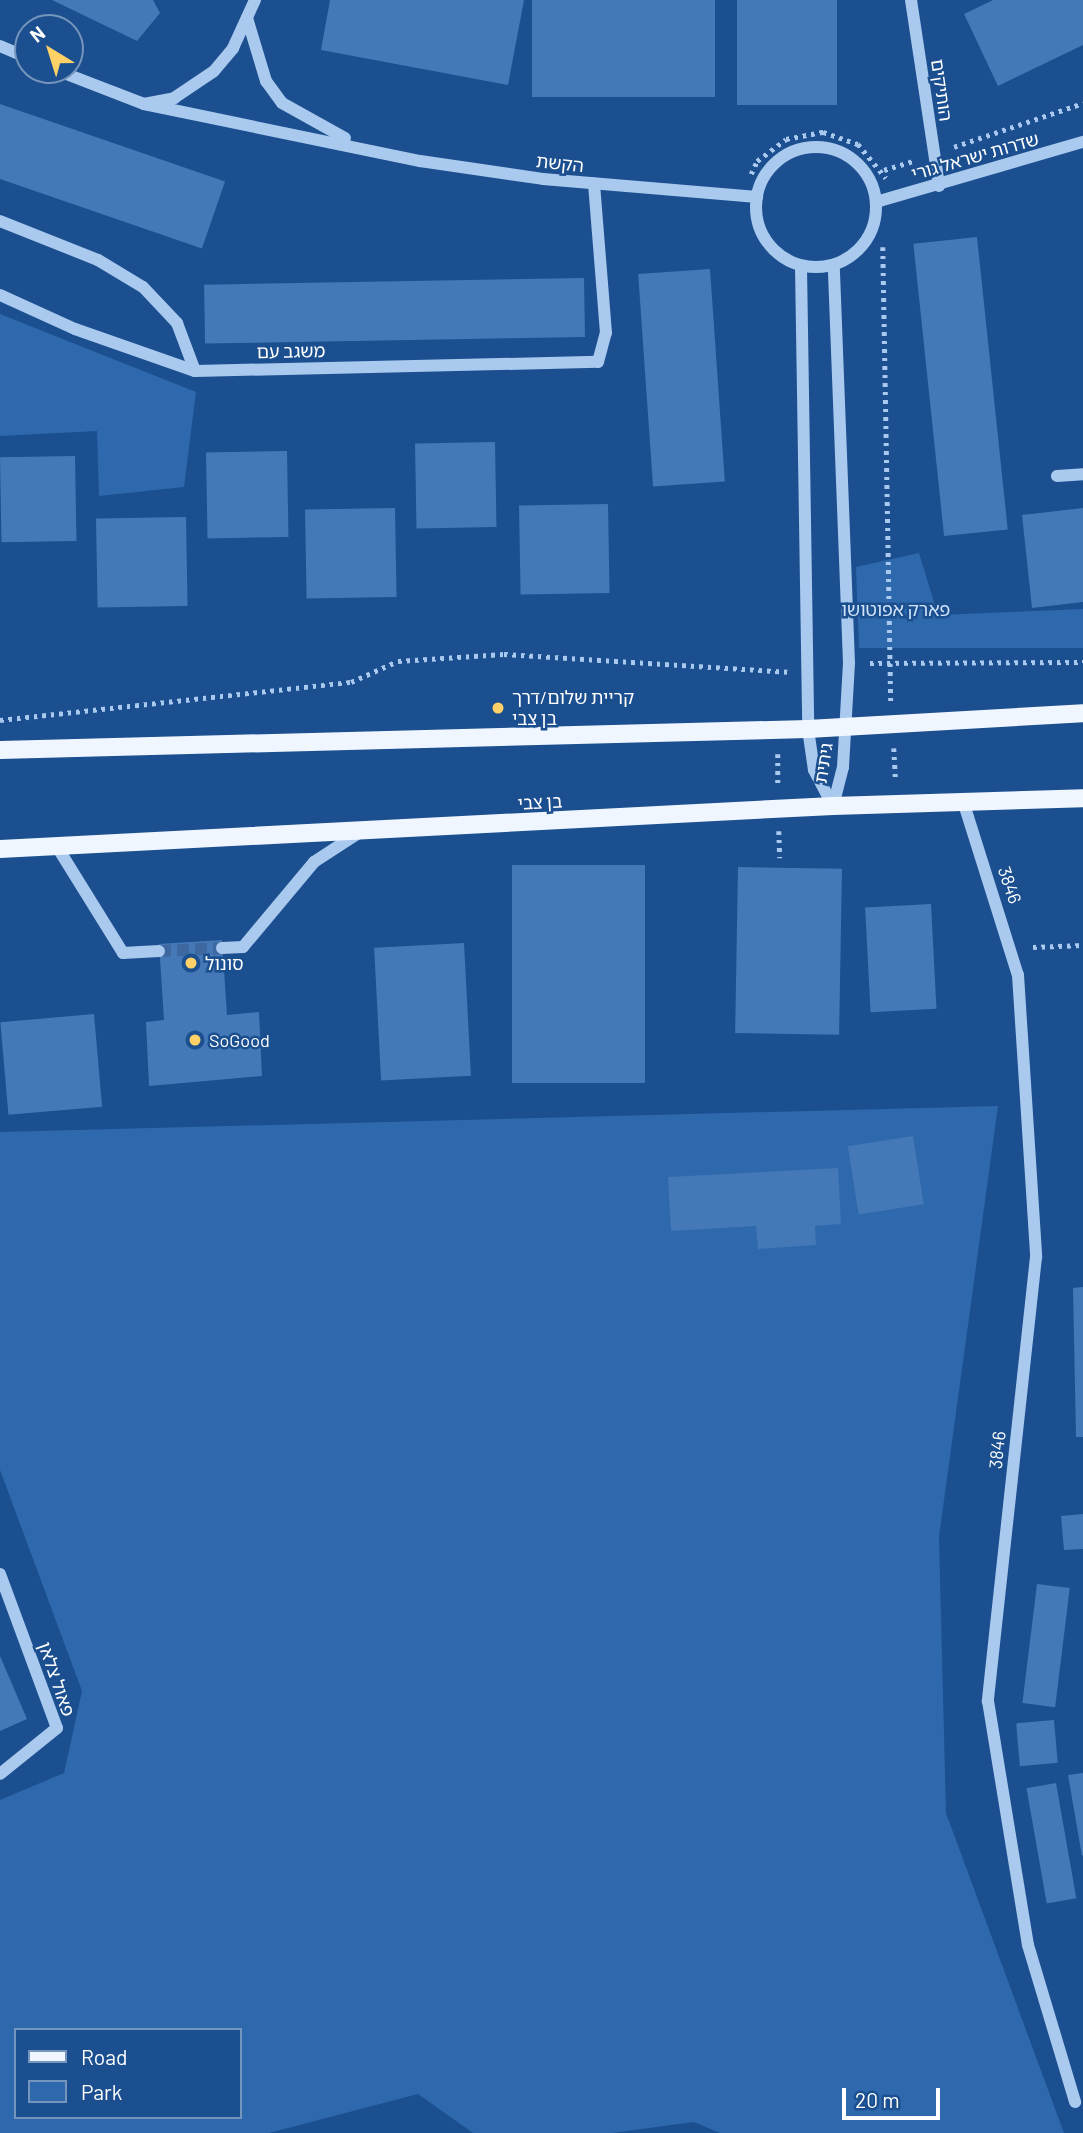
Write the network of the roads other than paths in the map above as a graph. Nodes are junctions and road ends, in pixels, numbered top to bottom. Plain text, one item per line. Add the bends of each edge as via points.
1 (255, 0) edge
2 (911, 0) edge
3 (247, 18) junction
4 (84, 81) edge
5 (144, 104) junction
6 (1083, 142) edge
7 (361, 146) junction
8 (594, 183) junction
9 (939, 186) junction
10 (757, 197) junction
11 (876, 202) junction
12 (0, 220) edge
13 (835, 265) junction
14 (802, 266) junction
15 (0, 295) edge
16 (195, 371) junction
17 (1083, 474) edge
18 (1057, 476) dead end
19 (1083, 713) edge
20 (845, 725) junction
21 (808, 729) junction
22 (0, 750) edge
23 (1083, 798) edge
24 (963, 802) junction
25 (833, 806) junction
26 (357, 834) junction
27 (56, 845) junction
28 (0, 849) edge
29 (222, 948) tunnel mouth
30 (159, 951) tunnel mouth
31 (0, 1574) edge
32 (0, 1774) edge
33 (1075, 2102) dead end

1 - 3 street
2 - 9 street, הותיקים
3 - 5 street via 233,48 205,79 174,98
3 - 7 street, הקשת via 266,81 282,103
4 - 5 street, הקשת
5 - 7 street, הקשת
6 - 9 street, שדרות ישראל גורי
7 - 8 street, הקשת via 420,161
8 - 10 street, הקשת
8 - 16 street, משגב עם via 606,333 598,362
9 - 11 street, שדרות ישראל גורי
10 - 11 street via 763,179 790,153 828,148 862,167
10 - 14 street via 757,216 771,248
11 - 13 street via 866,241
12 - 16 street via 97,260 143,287 177,323
13 - 14 street
13 - 20 street, גיתית via 849,663
14 - 21 street, גיתית
15 - 16 street, משגב עם via 75,329
17 - 18 street
19 - 20 main road
20 - 21 main road
20 - 25 street, גיתית via 844,767
21 - 22 main road
21 - 25 street, גיתית via 814,769
23 - 24 main road, בן צבי
24 - 25 main road, בן צבי
24 - 33 street, 3846 via 1018,975 1036,1257 988,1701 1028,1945
25 - 26 main road, בן צבי
26 - 27 main road, בן צבי
26 - 29 street via 314,862 243,947
27 - 28 main road, בן צבי
27 - 30 street via 123,953
31 - 32 street, פאול צלאן via 57,1728

